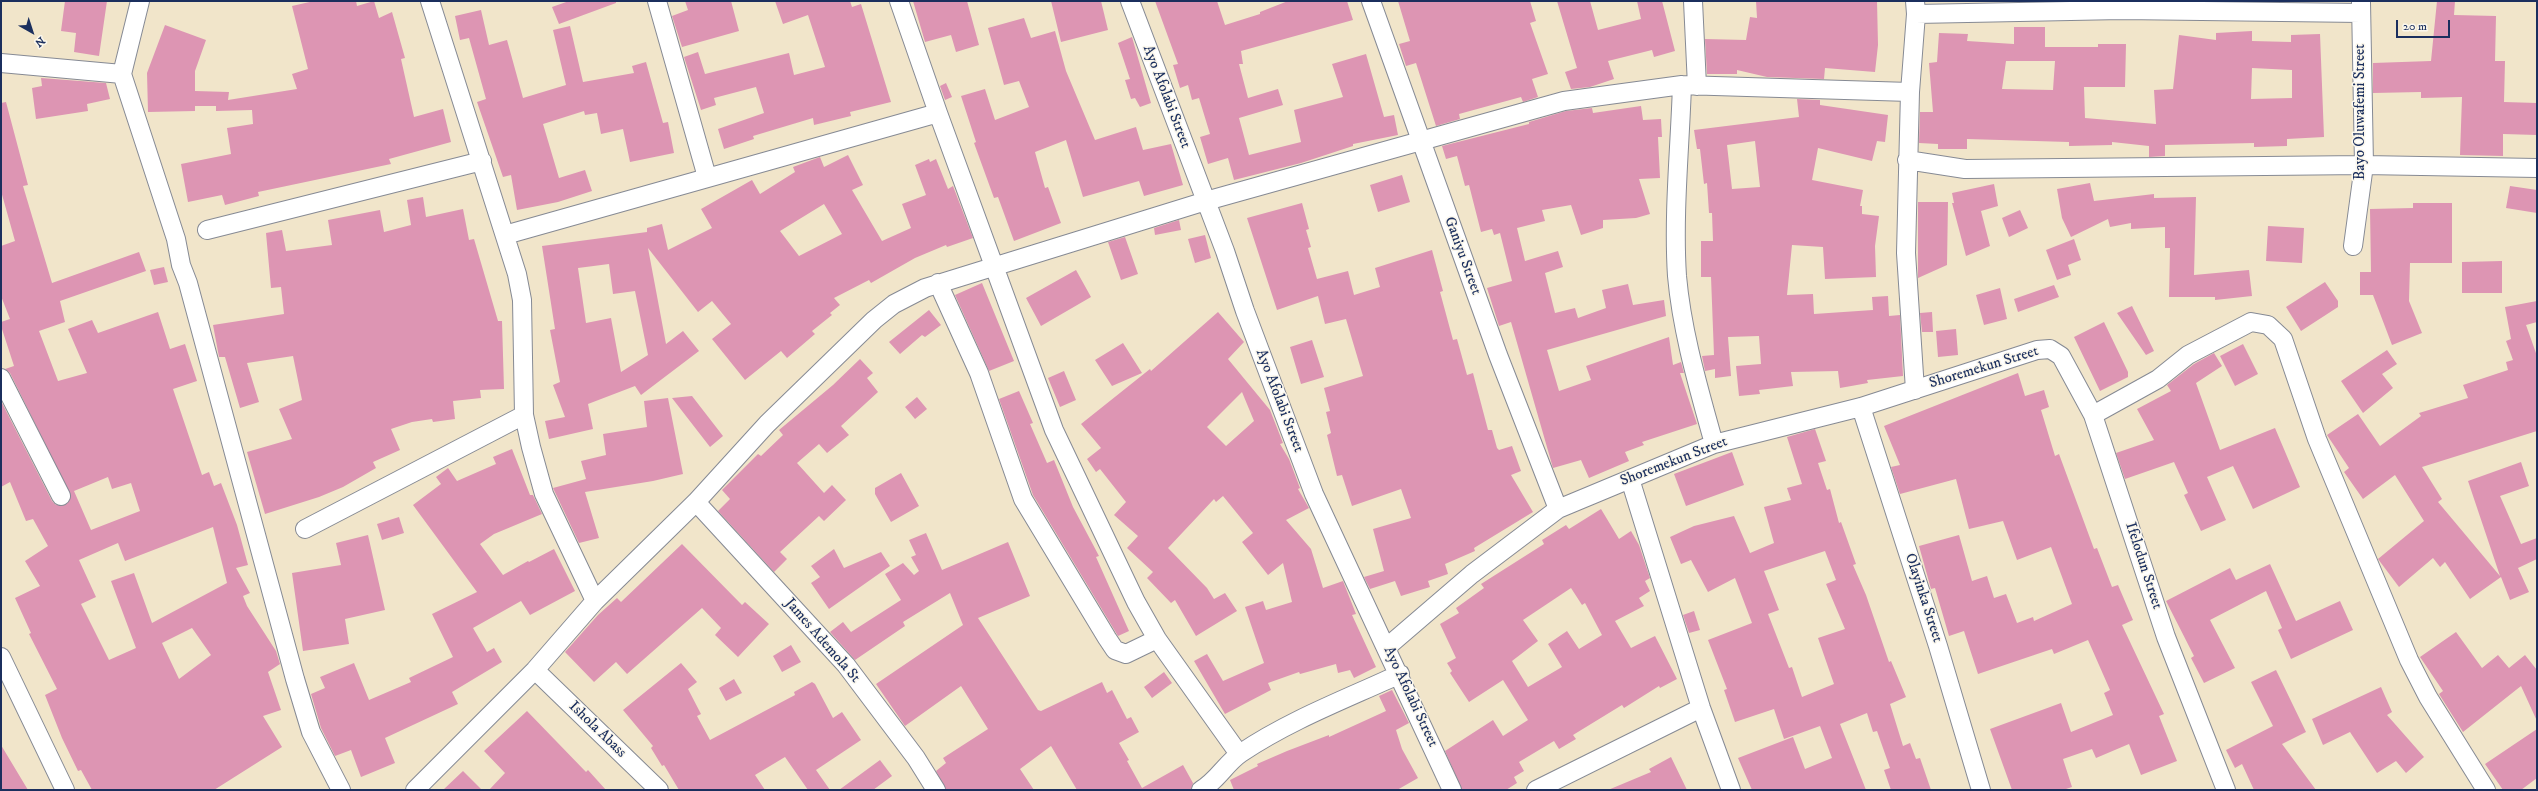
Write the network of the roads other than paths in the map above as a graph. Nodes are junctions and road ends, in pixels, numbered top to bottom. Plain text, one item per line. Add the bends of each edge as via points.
1 (140, 1) edge
2 (430, 1) edge
3 (657, 1) edge
4 (899, 1) edge
5 (1130, 1) edge
6 (1371, 1) edge
7 (1693, 1) edge
8 (2361, 7) edge
9 (1915, 8) edge
10 (1, 63) edge
11 (122, 74) junction
12 (1690, 85) junction
13 (1910, 92) junction
14 (938, 113) junction
15 (1421, 141) junction
16 (1907, 160) junction
17 (482, 161) junction
18 (2364, 165) junction
19 (2537, 168) edge
20 (707, 177) junction
21 (1206, 201) junction
22 (207, 230) dead end
23 (505, 235) junction
24 (2353, 246) dead end
25 (995, 265) junction
26 (938, 283) junction
27 (2050, 349) joint
28 (1, 378) edge
29 (1915, 390) junction
30 (1861, 407) junction
31 (524, 415) junction
32 (2093, 415) junction
33 (1714, 444) junction
34 (1630, 479) junction
35 (61, 496) dead end
36 (696, 502) junction
37 (1558, 509) junction
38 (305, 528) dead end
39 (595, 601) junction
40 (1157, 639) junction
41 (1387, 647) junction
42 (3, 665) edge
43 (535, 670) junction
44 (1400, 674) junction
45 (1701, 708) junction
46 (1239, 754) junction
47 (65, 790) edge
48 (341, 790) edge
49 (415, 790) edge
50 (659, 790) edge
51 (936, 790) edge
52 (1200, 790) edge
53 (1452, 790) edge
54 (1536, 790) edge
55 (1730, 790) edge
56 (1981, 790) edge
57 (2226, 790) edge
58 (2486, 790) edge

1 - 11 street
2 - 17 street
3 - 20 street
4 - 14 street
5 - 21 street, Ayo Afolabi Street
6 - 15 street, Ganiyu Street
7 - 12 street
8 - 9 street via 2122,10
8 - 18 street, Bayo Oluwafemi Street
9 - 13 street
10 - 11 street
11 - 48 street via 176,238 180,265 188,284 294,679 311,732
12 - 13 street
12 - 15 street via 1564,101
12 - 33 street via 1677,275 1690,355
13 - 16 street
14 - 20 street
14 - 25 street
15 - 21 street
15 - 37 street, Ganiyu Street via 1498,355
16 - 18 street via 1965,169
16 - 29 street via 1906,253
17 - 22 street
17 - 23 street
18 - 19 street
18 - 24 street, Bayo Oluwafemi Street
20 - 23 street
21 - 25 street
21 - 41 street, Ayo Afolabi Street via 1314,494
23 - 31 street via 522,300
25 - 26 street
25 - 40 street via 1054,430 1136,602
26 - 36 street via 894,304 874,320 767,424
26 - 40 street via 979,373 1022,499 1115,650 1126,654
27 - 29 street, Shoremekun Street via 2038,350
27 - 32 street, Ifelodun Street via 2061,356
28 - 35 street
29 - 30 street, Shoremekun Street
30 - 33 street, Shoremekun Street
30 - 56 street, Olayinka Street via 1938,646
31 - 38 street
31 - 39 street via 544,494
32 - 57 street, Ifelodun Street via 2166,636
32 - 58 street via 2158,379 2188,355 2251,322 2268,325 2283,339 2317,439 2409,660 2428,697
33 - 34 street, Shoremekun Street
34 - 37 street, Shoremekun Street
34 - 45 street
36 - 39 street
36 - 51 street, James Ademola St via 846,665 916,758
37 - 41 street, Shoremekun Street via 1472,574
39 - 43 street
40 - 46 street
41 - 44 street, Ayo Afolabi Street
42 - 47 street
43 - 49 street
43 - 50 street, Ishola Abass
44 - 46 street via 1282,728
44 - 53 street, Ayo Afolabi Street
45 - 54 street
45 - 55 street
46 - 52 street via 1208,786

